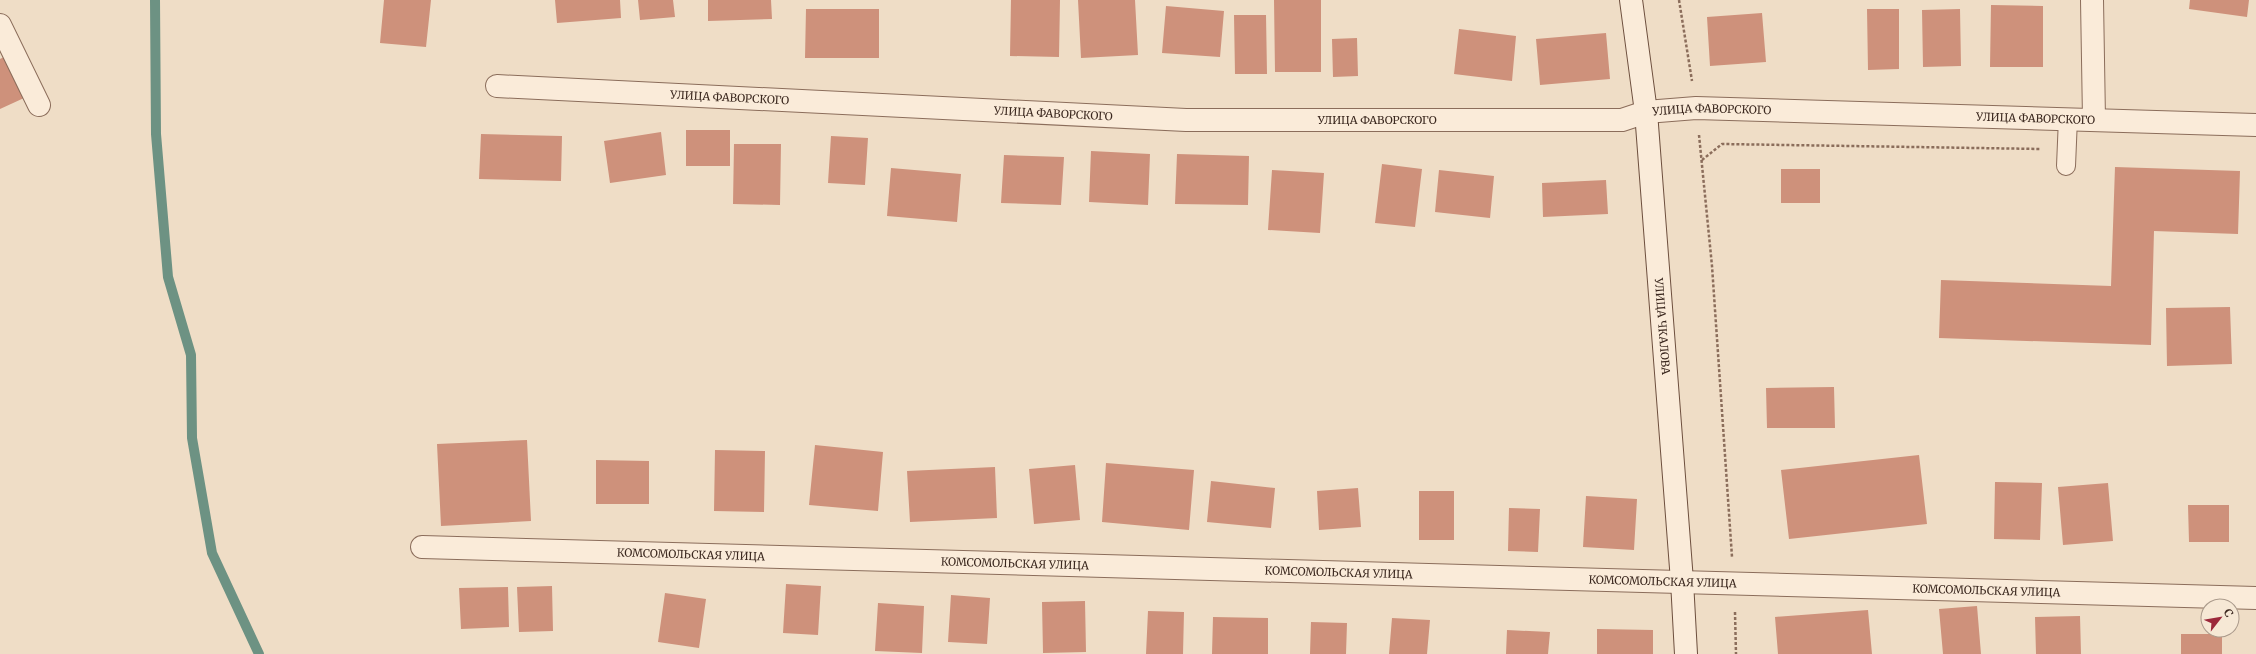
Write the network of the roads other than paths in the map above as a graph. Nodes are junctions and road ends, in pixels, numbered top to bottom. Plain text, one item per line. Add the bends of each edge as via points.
1 (1631, 0) edge
2 (2092, 0) edge
3 (0, 25) edge
4 (497, 86) dead end
5 (39, 105) dead end
6 (1646, 112) junction
7 (2068, 118) junction
8 (2094, 119) junction
9 (2256, 125) edge
10 (2066, 158) road end
11 (422, 546) dead end
12 (1682, 581) junction
13 (2256, 598) edge
14 (1686, 654) edge

1 - 6 street, УЛИЦА ЧКАЛОВА
2 - 8 street
3 - 5 street
4 - 6 street, УЛИЦА ФАВОРСКОГО via 1186,120 1622,120
6 - 7 street, УЛИЦА ФАВОРСКОГО via 1696,108
6 - 12 street, УЛИЦА ЧКАЛОВА
7 - 8 street, УЛИЦА ФАВОРСКОГО
7 - 10 lane
8 - 9 street, УЛИЦА ФАВОРСКОГО
11 - 12 street, КОМСОМОЛЬСКАЯ УЛИЦА
12 - 13 street, КОМСОМОЛЬСКАЯ УЛИЦА
12 - 14 street, УЛИЦА ЧКАЛОВА

